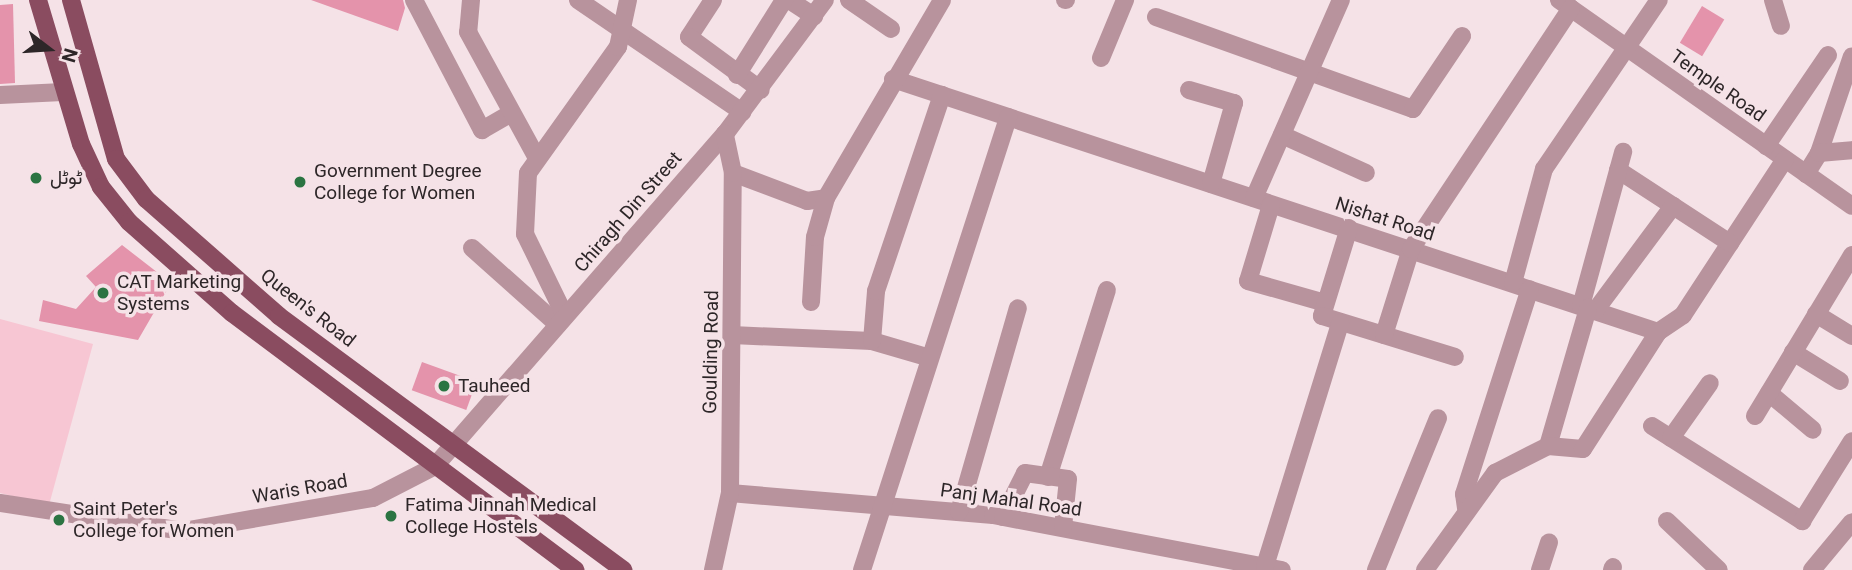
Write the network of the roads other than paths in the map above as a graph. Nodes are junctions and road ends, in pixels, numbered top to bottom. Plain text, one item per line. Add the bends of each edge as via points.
1 (38, 0) edge
2 (71, 0) edge
3 (414, 0) edge
4 (471, 0) edge
5 (578, 0) edge
6 (628, 0) edge
7 (713, 0) edge
8 (787, 0) edge
9 (825, 0) edge
10 (849, 0) edge
11 (942, 0) edge
12 (1125, 0) edge
13 (1341, 0) edge
14 (1659, 0) edge
15 (1773, 0) edge
16 (1565, 4) edge
17 (814, 16) junction
18 (1156, 17) dead end
19 (1781, 26) dead end
20 (891, 29) dead end
21 (623, 31) junction
22 (1462, 36) dead end
23 (1629, 49) junction
24 (1828, 55) dead end
25 (1852, 56) edge
26 (1101, 58) dead end
27 (1310, 73) junction
28 (737, 75) junction
29 (893, 79) junction
30 (761, 90) junction
31 (1189, 90) dead end
32 (63, 92) junction
33 (0, 95) edge
34 (942, 95) junction
35 (742, 112) junction
36 (512, 113) junction
37 (1008, 117) junction
38 (725, 134) junction
39 (1282, 135) junction
40 (1766, 146) junction
41 (1852, 150) edge
42 (1623, 152) dead end
43 (1819, 153) junction
44 (537, 158) junction
45 (1785, 159) junction
46 (1618, 170) junction
47 (733, 173) junction
48 (1366, 173) dead end
49 (1806, 174) junction
50 (1211, 184) junction
51 (826, 198) junction
52 (1262, 202) junction
53 (1673, 206) junction
54 (1852, 206) edge
55 (1349, 228) junction
56 (1730, 243) junction
57 (472, 248) dead end
58 (1412, 249) junction
59 (1852, 255) edge
60 (1513, 283) junction
61 (1530, 289) junction
62 (1107, 290) dead end
63 (811, 302) dead end
64 (1325, 303) junction
65 (1018, 308) dead end
66 (1588, 309) junction
67 (1816, 314) junction
68 (561, 320) junction
69 (1340, 323) junction
70 (1658, 332) junction
71 (732, 335) junction
72 (1384, 335) junction
73 (1852, 336) edge
74 (872, 341) junction
75 (1793, 352) junction
76 (1455, 357) dead end
77 (930, 358) junction
78 (1840, 382) dead end
79 (1710, 383) dead end
80 (1769, 393) junction
81 (1755, 416) dead end
82 (1438, 418) dead end
83 (1652, 426) dead end
84 (1813, 430) dead end
85 (1671, 438) junction
86 (1852, 441) edge
87 (453, 444) junction
88 (1548, 446) junction
89 (435, 466) junction
90 (1048, 477) junction
91 (730, 494) junction
92 (0, 503) edge
93 (882, 506) junction
94 (1466, 508) junction
95 (959, 512) junction
96 (1003, 517) junction
97 (1667, 521) dead end
98 (1852, 523) edge
99 (1063, 527) junction
100 (1549, 542) dead end
101 (1274, 568) edge
102 (576, 570) edge
103 (623, 570) edge
104 (713, 570) edge
105 (862, 570) edge
106 (1376, 570) edge
107 (1425, 570) edge
108 (1540, 570) edge
109 (1719, 570) edge
110 (1812, 570) edge

1 - 32 main road
2 - 87 main road, Queen's Road via 116,159 146,200 279,316
3 - 36 street via 482,130
4 - 36 street via 468,32
5 - 21 street
6 - 21 street
7 - 28 street via 689,37
8 - 17 street
8 - 28 street
9 - 17 street, Chiragh Din Street
10 - 20 street
11 - 29 street
12 - 26 street
13 - 27 street
14 - 23 street
15 - 19 street
16 - 23 street, Temple Road
16 - 58 street
17 - 30 street, Chiragh Din Street
18 - 27 street
21 - 35 street
21 - 44 street via 605,68
22 - 27 street via 1413,109
23 - 40 street, Temple Road
23 - 60 street via 1544,169
24 - 40 street
25 - 43 street
27 - 39 street
28 - 30 street
29 - 34 street, Nishat Road
29 - 51 street via 842,180
30 - 35 street, Chiragh Din Street
31 - 50 street via 1234,103
32 - 33 street
32 - 89 main road via 101,187 167,261
34 - 37 street, Nishat Road
34 - 74 street via 876,290
35 - 38 street, Chiragh Din Street
36 - 44 street
37 - 50 street, Nishat Road
37 - 77 street
38 - 47 street, Goulding Road
38 - 68 street, Chiragh Din Street
39 - 48 street
39 - 52 street
40 - 45 street, Temple Road
41 - 43 street
42 - 46 street
43 - 49 street
44 - 68 street via 522,205 525,234
45 - 49 street, Temple Road
45 - 56 street
46 - 53 street
46 - 66 street
47 - 51 street via 807,201
47 - 71 street, Goulding Road
49 - 54 street, Temple Road
50 - 52 street, Nishat Road
51 - 63 street via 815,237
52 - 55 street, Nishat Road
52 - 64 street via 1248,281
53 - 56 street
53 - 66 street
55 - 58 street, Nishat Road
55 - 64 street
56 - 70 street via 1683,315
57 - 68 street
58 - 60 street, Nishat Road
58 - 72 street
59 - 67 street
60 - 61 street, Nishat Road
61 - 66 street, Nishat Road
61 - 94 street via 1464,494
62 - 90 street
64 - 69 street via 1322,316
65 - 95 street
66 - 70 street, Nishat Road
66 - 88 street
67 - 73 street
67 - 75 street
68 - 87 street, Chiragh Din Street
69 - 72 street
69 - 101 street
70 - 88 street via 1583,449
71 - 74 street
71 - 91 street, Goulding Road
72 - 76 street
74 - 77 street
75 - 78 street
75 - 80 street
77 - 93 street
79 - 85 street
80 - 81 street
80 - 84 street
82 - 106 street
83 - 85 street
85 - 86 street via 1802,521
87 - 89 street, Chiragh Din Street
87 - 103 main road, Queen's Road
88 - 94 street via 1495,473
89 - 92 street, Waris Road via 373,498 183,531
89 - 102 main road
90 - 96 street via 1025,473
90 - 99 street via 1068,479
91 - 93 street, Panj Mahal Road
91 - 104 street, Goulding Road
93 - 95 street, Panj Mahal Road
93 - 105 street
94 - 107 street
95 - 96 street, Panj Mahal Road
96 - 99 street, Panj Mahal Road
97 - 109 street
98 - 110 street
99 - 101 street, Panj Mahal Road
100 - 108 street

